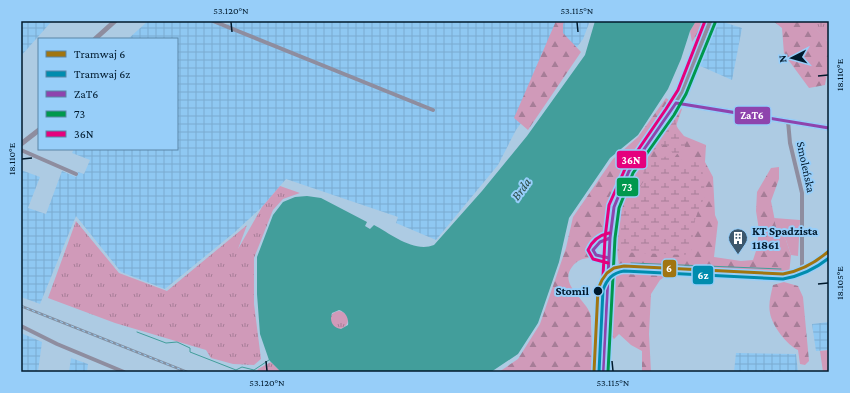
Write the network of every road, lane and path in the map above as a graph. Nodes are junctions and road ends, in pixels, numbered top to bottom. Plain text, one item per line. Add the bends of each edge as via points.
1 (115, 21) edge
2 (214, 21) edge
3 (710, 21) edge
4 (96, 38) edge
5 (676, 103) junction
6 (433, 110) dead end
7 (788, 121) junction
8 (829, 128) edge
9 (38, 131) edge
10 (21, 144) edge
11 (21, 150) edge
12 (76, 174) dead end
13 (802, 266) dead end
14 (21, 326) edge
15 (124, 372) edge
16 (603, 372) edge

1 - 4 street
2 - 6 street
3 - 5 street
5 - 7 street
5 - 16 street via 629,171 614,207
7 - 8 street
7 - 13 street, Smoleńska via 790,143 802,193
9 - 10 street
11 - 12 street
14 - 15 street

